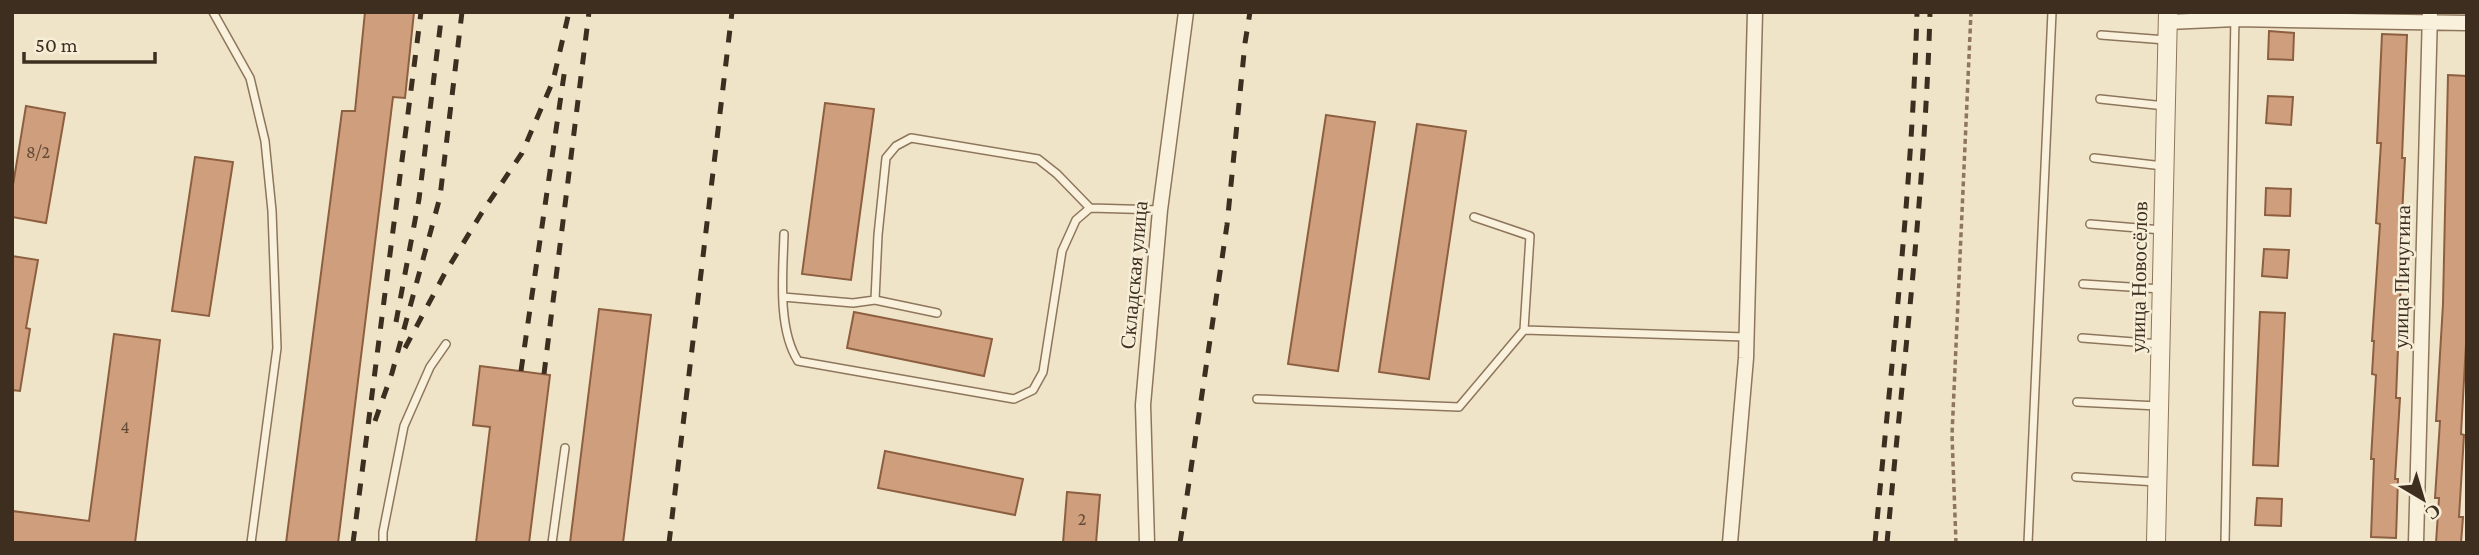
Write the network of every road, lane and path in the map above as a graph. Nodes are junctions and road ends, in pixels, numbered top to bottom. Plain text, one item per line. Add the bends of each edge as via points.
1 (213, 12) edge
2 (1186, 12) edge
3 (1755, 12) edge
4 (1971, 12) edge
5 (2052, 12) edge
6 (2235, 15) edge
7 (2430, 17) edge
8 (2467, 23) edge
9 (2168, 25) edge
10 (2101, 35) dead end
11 (2100, 99) dead end
12 (2166, 106) junction
13 (2094, 158) dead end
14 (2164, 166) junction
15 (1090, 208) junction
16 (1160, 211) junction
17 (1474, 217) dead end
18 (2090, 224) dead end
19 (2163, 230) junction
20 (784, 234) dead end
21 (2083, 284) dead end
22 (2162, 290) junction
23 (783, 297) junction
24 (875, 300) junction
25 (937, 313) dead end
26 (1524, 330) junction
27 (1746, 337) junction
28 (2082, 338) dead end
29 (446, 344) dead end
30 (2161, 344) junction
31 (1257, 399) dead end
32 (2077, 402) dead end
33 (2159, 406) junction
34 (565, 448) dead end
35 (2076, 477) dead end
36 (2157, 482) junction
37 (251, 543) edge
38 (383, 543) edge
39 (552, 543) edge
40 (1147, 543) edge
41 (1731, 543) edge
42 (1956, 543) edge
43 (2028, 543) edge
44 (2156, 543) edge
45 (2225, 543) edge
46 (2416, 543) edge

1 - 37 lane via 250,78 265,141 272,211 277,348
2 - 16 street, Складская улица
3 - 27 street
4 - 42 path via 1952,435
5 - 43 lane
6 - 7 street
6 - 9 street
6 - 45 lane
7 - 8 street
7 - 46 street, улица Пичугина
9 - 10 lane
9 - 12 street, улица Новосёлов
11 - 12 lane
12 - 14 street, улица Новосёлов
13 - 14 lane
14 - 19 street, улица Новосёлов
15 - 16 lane
15 - 23 lane via 1076,220 1062,251 1043,372 1033,390 1014,399 798,361 790,348
15 - 24 lane via 1038,159 911,138 886,158
16 - 40 street, Складская улица via 1143,405
17 - 26 lane via 1530,236
18 - 19 lane
19 - 22 street, улица Новосёлов
20 - 23 lane
21 - 22 lane
22 - 30 street, улица Новосёлов
23 - 24 lane via 853,303
24 - 25 lane
26 - 27 lane
26 - 31 lane via 1459,407
27 - 41 street
28 - 30 lane
29 - 38 lane via 404,426
30 - 33 street, улица Новосёлов
32 - 33 lane
33 - 36 street, улица Новосёлов
34 - 39 lane
35 - 36 lane
36 - 44 street, улица Новосёлов

